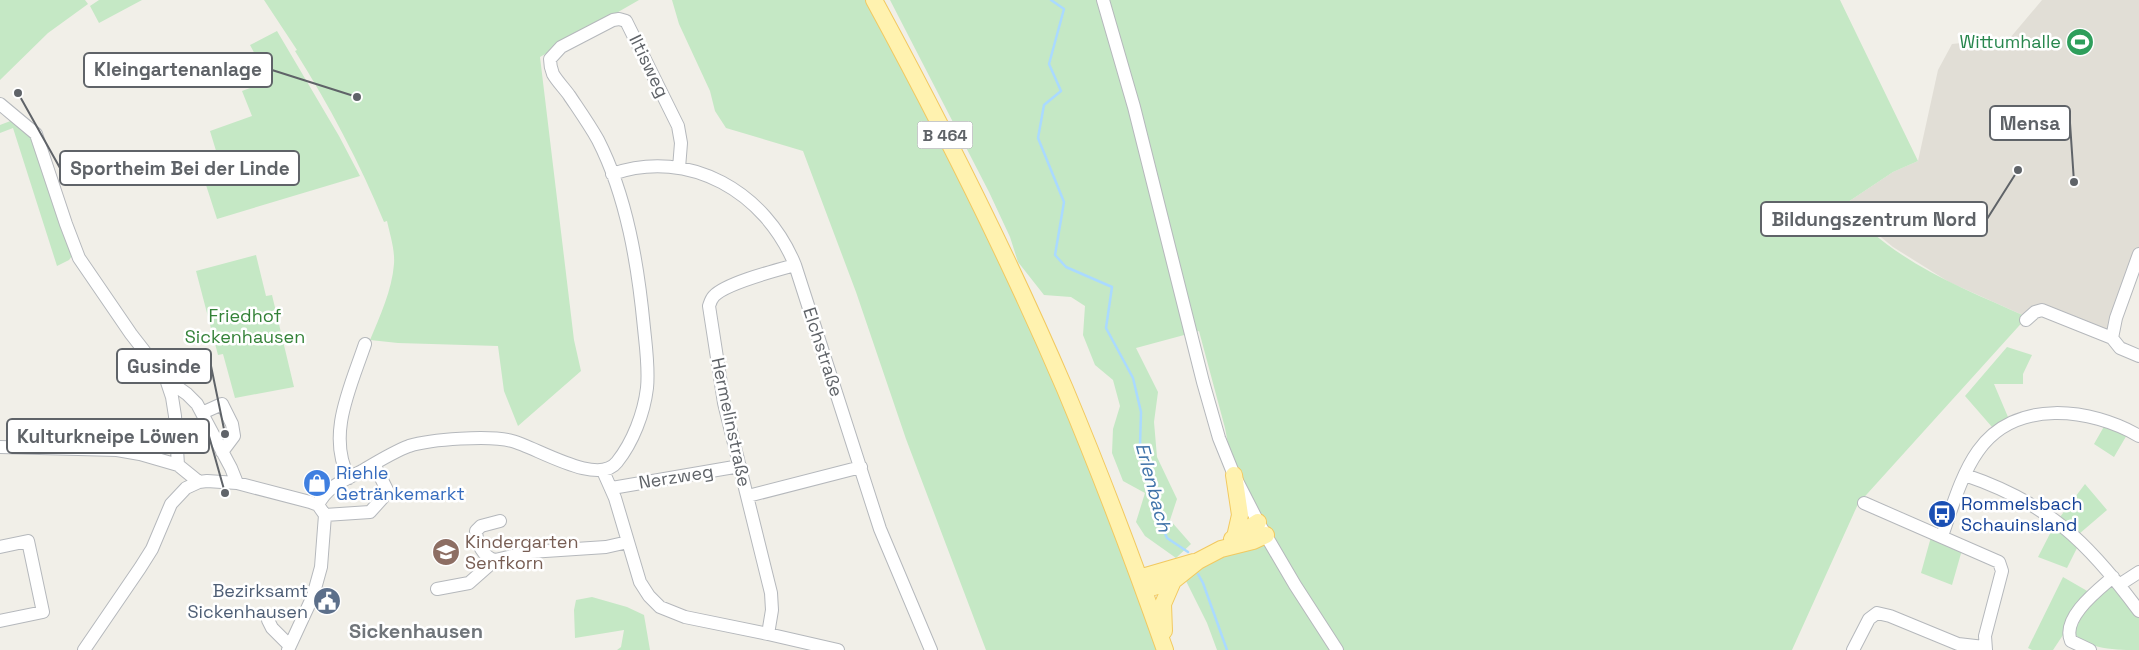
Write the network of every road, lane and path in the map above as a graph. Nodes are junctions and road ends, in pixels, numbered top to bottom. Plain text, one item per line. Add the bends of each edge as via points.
1 (874, 0) edge
2 (1103, 0) edge
3 (0, 104) edge
4 (679, 168) junction
5 (612, 174) junction
6 (2139, 254) edge
7 (795, 266) junction
8 (2026, 320) dead end
9 (2112, 338) junction
10 (365, 344) dead end
11 (2139, 356) edge
12 (166, 379) junction
13 (202, 414) junction
14 (2139, 436) edge
15 (0, 447) edge
16 (222, 452) junction
17 (374, 464) junction
18 (178, 465) junction
19 (740, 466) junction
20 (860, 467) junction
21 (604, 471) junction
22 (1966, 474) junction
23 (1234, 475) junction
24 (349, 478) junction
25 (195, 483) junction
26 (237, 483) junction
27 (612, 488) junction
28 (748, 496) junction
29 (1864, 503) dead end
30 (322, 510) junction
31 (500, 521) dead end
32 (1262, 528) junction
33 (1942, 536) junction
34 (1234, 537) junction
35 (628, 542) junction
36 (0, 547) edge
37 (1221, 549) junction
38 (495, 560) junction
39 (2139, 572) edge
40 (1172, 574) junction
41 (2116, 581) junction
42 (1141, 584) junction
43 (437, 589) dead end
44 (2139, 611) edge
45 (268, 620) dead end
46 (0, 621) edge
47 (768, 634) junction
48 (288, 647) edge
49 (1985, 648) edge
50 (84, 650) edge
51 (838, 650) edge
52 (931, 650) edge
53 (1165, 650) edge
54 (1337, 650) edge
55 (1853, 650) edge
56 (2090, 650) edge

1 - 42 main road, B 464 via 955,153 1033,317 1091,452
2 - 23 street via 1138,122 1208,402
3 - 12 street via 36,134 80,258
4 - 5 street, Elchstraße via 649,166
4 - 5 street, Iltisweg via 681,143 678,126 626,21 619,19 561,47 550,59 553,73 589,125
4 - 7 street, Elchstraße via 723,183 757,207 783,240
5 - 21 street via 626,219 637,274 647,374 644,404 632,436 617,462
6 - 9 street
7 - 19 street, Hermelinstraße via 720,291 709,306 724,403
7 - 20 street, Elchstraße
8 - 9 street via 2042,310
9 - 11 street via 2120,348
10 - 24 street via 339,428 342,458
12 - 13 street via 193,399
12 - 18 street via 175,416
13 - 16 street
13 - 16 street via 222,404 234,436
14 - 22 street via 2091,416 2059,413 2034,416 2009,424 1994,434 1977,452
15 - 18 street via 129,452
16 - 26 street
17 - 21 street via 414,445 495,438 518,443 588,470
17 - 24 street
17 - 30 street via 388,492 372,510 367,513
18 - 25 street
19 - 27 street, Nerzweg
19 - 28 street, Hermelinstraße
20 - 28 street
20 - 52 street, Elchstraße via 883,535
21 - 27 street
22 - 33 street
22 - 41 street via 2016,495 2055,519 2085,545
23 - 32 street
23 - 34 main road via 1240,515
24 - 30 street via 329,489
25 - 26 street
25 - 50 street via 182,491 171,504 152,549
26 - 30 street
27 - 35 street
28 - 47 street, Hermelinstraße via 771,593
29 - 33 street
30 - 48 street via 319,580
31 - 38 street via 481,526 476,532 483,552
32 - 34 main road
32 - 37 main road via 1254,541
32 - 54 street
33 - 49 street via 1995,559 2001,566
34 - 37 main road
35 - 38 street via 530,552
35 - 47 street via 640,582 660,607 685,617
36 - 46 street via 28,541 43,612
37 - 40 main road
38 - 43 street via 469,583
39 - 41 street
40 - 42 main road
40 - 53 main road via 1163,604
41 - 44 street
41 - 56 street via 2086,600 2070,629 2071,641
42 - 53 main road, B 464
45 - 48 street
47 - 51 street
49 - 55 street via 1958,644 1877,613 1869,619

